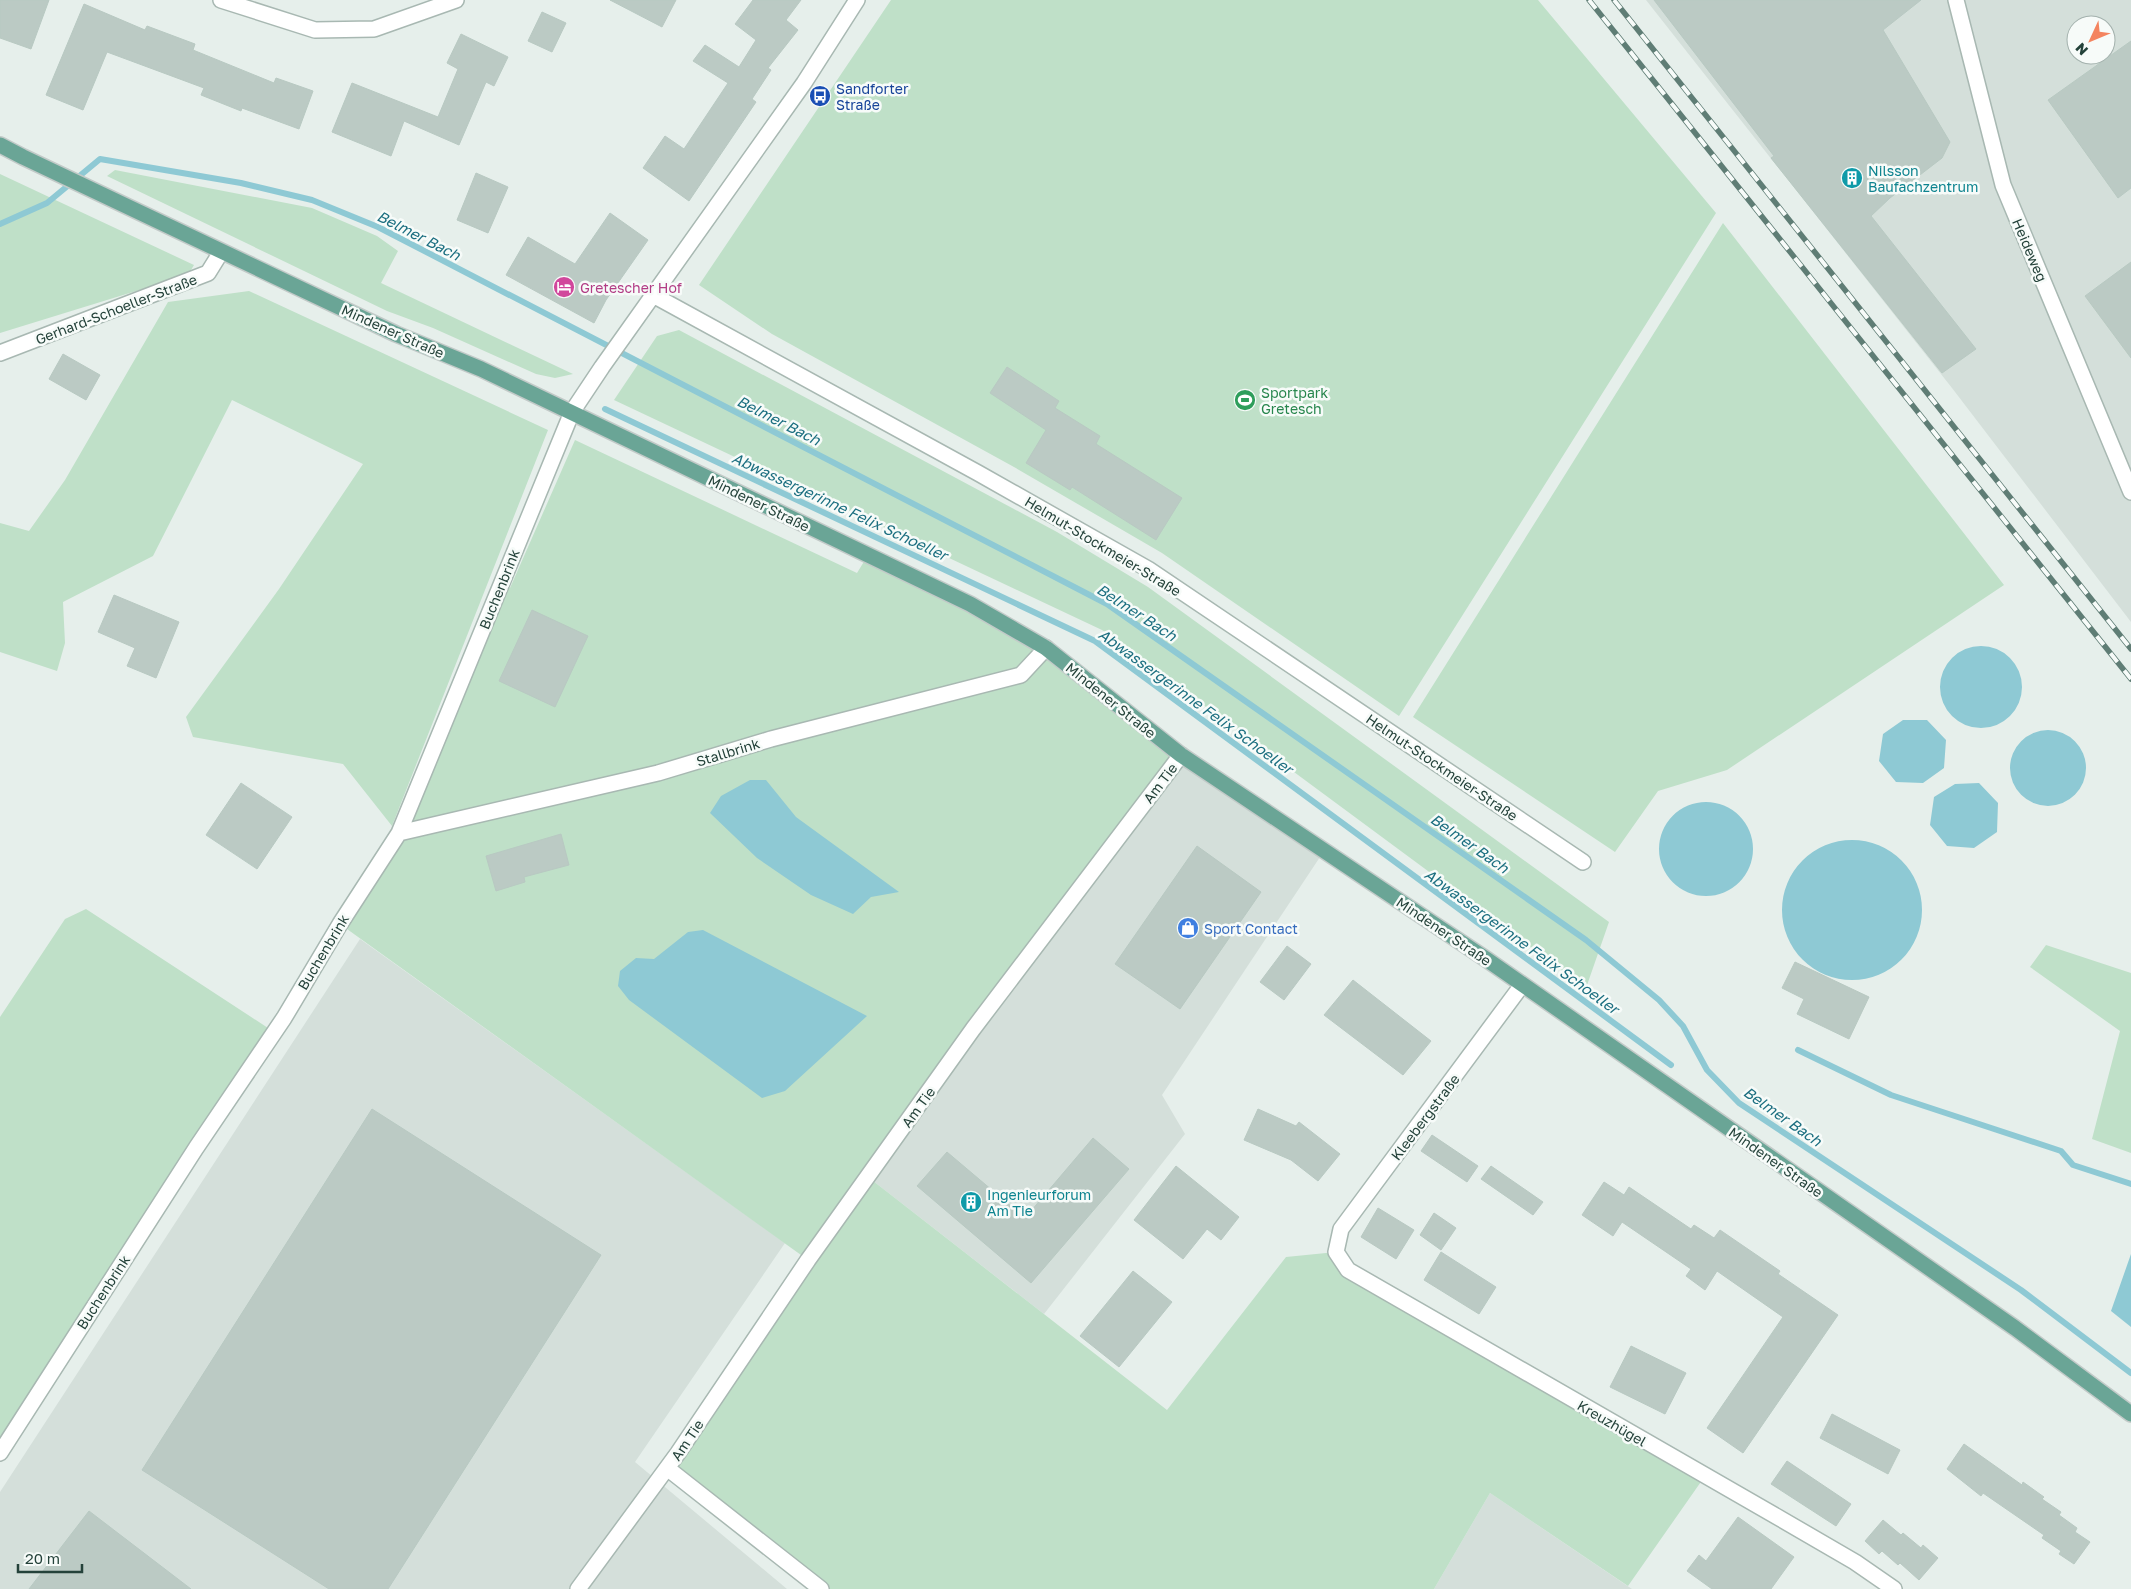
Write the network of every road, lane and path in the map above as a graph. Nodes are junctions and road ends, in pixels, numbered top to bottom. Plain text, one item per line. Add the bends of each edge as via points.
1 (221, 0) edge
2 (456, 0) edge
3 (857, 0) edge
4 (1956, 0) edge
5 (0, 145) edge
6 (221, 252) junction
7 (653, 295) junction
8 (0, 353) edge
9 (572, 412) junction
10 (2131, 492) edge
11 (1046, 648) junction
12 (1181, 755) junction
13 (398, 832) junction
14 (1583, 862) dead end
15 (1522, 985) junction
16 (1336, 1252) joint
17 (2131, 1414) edge
18 (0, 1453) edge
19 (667, 1468) junction
20 (578, 1589) edge
21 (821, 1589) edge
22 (1894, 1589) edge

1 - 2 street via 315,30 374,29
3 - 7 street via 804,83
4 - 10 street, Heideweg via 2002,185
5 - 6 main road, Mindener Straße
6 - 8 street, Gerhard-Schoeller-Straße via 208,273
6 - 9 main road, Mindener Straße
7 - 9 street
7 - 14 street, Helmut-Stockmeier-Straße via 1148,569
9 - 11 main road, Mindener Straße via 970,604
9 - 13 street, Buchenbrink
11 - 12 main road, Mindener Straße
11 - 13 street, Stallbrink via 1020,675 770,739 658,773
12 - 15 main road, Mindener Straße
12 - 19 street, Am Tie via 974,1029 825,1234
13 - 18 street, Buchenbrink via 284,1018 196,1148
15 - 16 street, Kleebergstraße via 1341,1229
15 - 17 main road, Mindener Straße via 2015,1328
16 - 22 street, Kreuzhügel via 1348,1270 1781,1519
19 - 20 street, Am Tie
19 - 21 street, Am Tie

